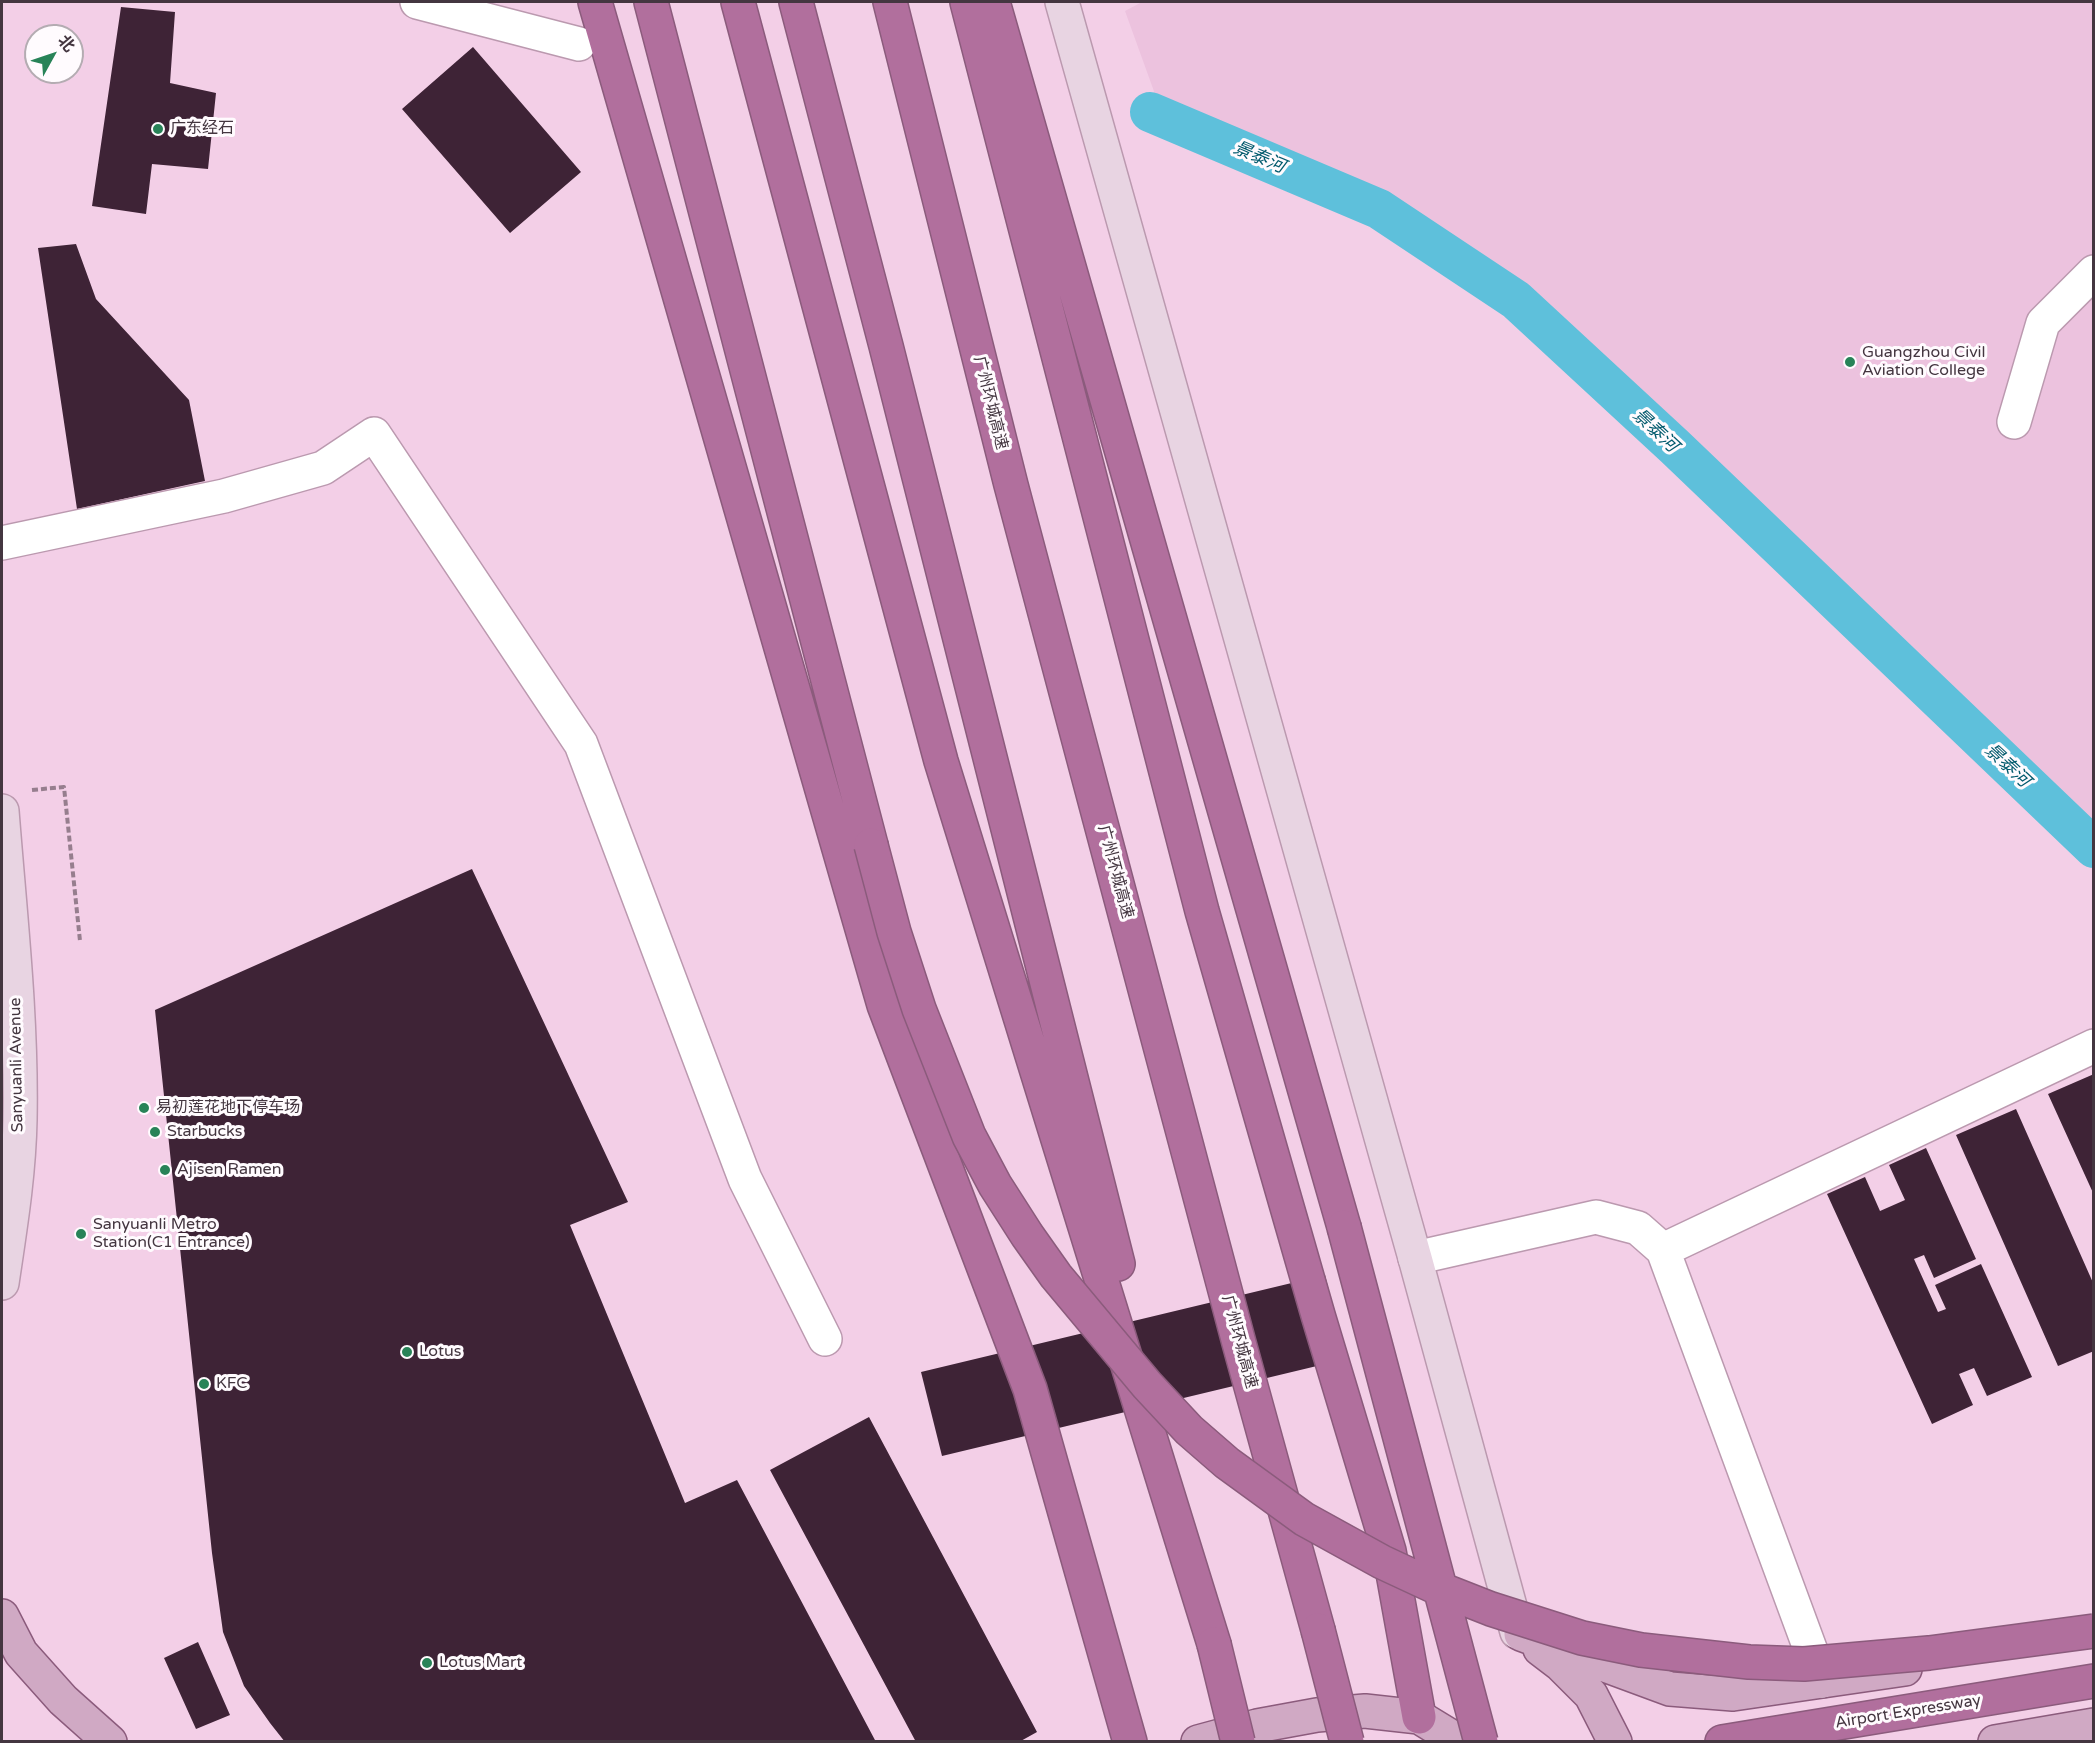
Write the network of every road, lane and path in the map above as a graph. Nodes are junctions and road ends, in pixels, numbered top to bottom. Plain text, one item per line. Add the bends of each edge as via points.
1 (417, 2) edge
2 (595, 2) edge
3 (651, 2) edge
4 (738, 2) edge
5 (796, 2) edge
6 (890, 2) edge
7 (967, 2) edge
8 (993, 2) edge
9 (1062, 2) edge
10 (579, 44) dead end
11 (2094, 272) edge
12 (2014, 422) dead end
13 (2, 543) edge
14 (64, 787) dead end
15 (2, 811) edge
16 (80, 941) dead end
17 (2094, 1046) edge
18 (1663, 1250) junction
19 (1415, 1258) junction
20 (2, 1283) edge
21 (825, 1339) dead end
22 (1389, 1551) junction
23 (2, 1616) edge
24 (2094, 1631) edge
25 (1517, 1632) junction
26 (2094, 1641) edge
27 (1214, 1644) junction
28 (2094, 1681) edge
29 (1822, 1682) junction
30 (1419, 1717) junction
31 (2094, 1725) edge
32 (110, 1742) edge
33 (1130, 1742) edge
34 (1198, 1742) edge
35 (1238, 1742) edge
36 (1347, 1742) edge
37 (1460, 1742) edge
38 (1481, 1742) edge
39 (1616, 1742) edge
40 (1722, 1742) edge
41 (1995, 1742) edge

1 - 10 street
2 - 33 highway via 884,1005 1030,1389
3 - 24 highway, bridge via 846,755 919,1009 969,1136 995,1185 1056,1276 1147,1385 1227,1463 1314,1525 1440,1589 1582,1638 1641,1650 1804,1664 1929,1653
4 - 27 highway, bridge via 941,761
5 - 27 highway, bridge
6 - 36 highway, 广州环城高速, bridge via 1011,485
7 - 22 highway via 1202,911
8 - 38 highway, bridge via 1341,1215
9 - 19 main road
11 - 12 street via 2043,323
13 - 21 street via 224,496 323,468 374,434 581,744 746,1179
14 - 16 path
15 - 20 main road, Sanyuanli Avenue via 18,1010 20,1121
17 - 18 street
18 - 19 street via 1638,1228 1596,1217
18 - 29 street
19 - 25 main road
22 - 25 main road via 1438,1595
22 - 30 highway
23 - 32 main road via 21,1653 63,1700
25 - 29 main road via 1670,1689 1733,1694
25 - 39 main road via 1561,1665 1591,1695
26 - 29 main road
27 - 35 highway, bridge
28 - 40 highway, Airport Expressway
30 - 34 main road via 1365,1711 1317,1715
30 - 37 main road
31 - 41 main road

